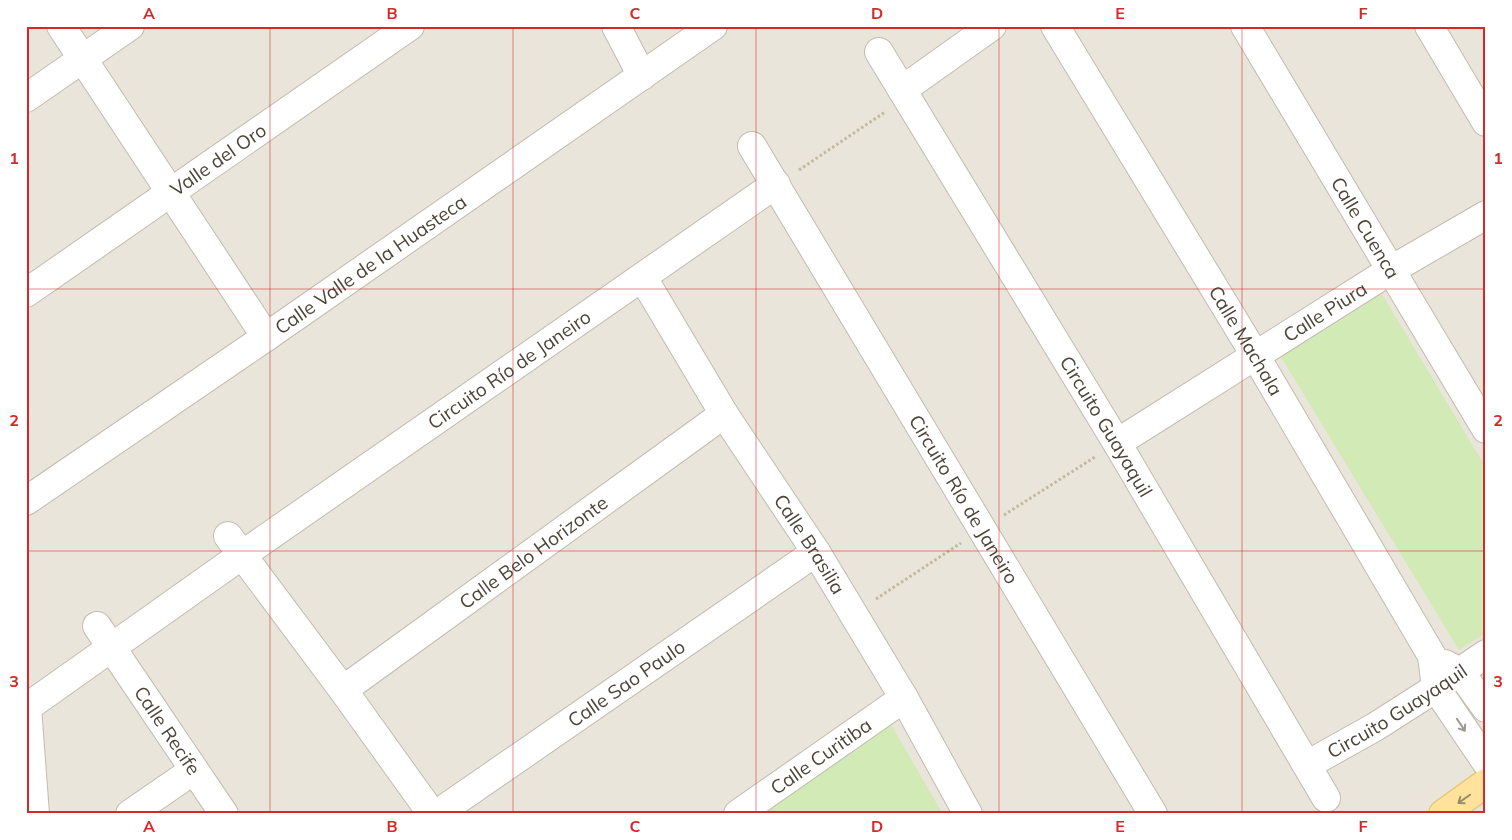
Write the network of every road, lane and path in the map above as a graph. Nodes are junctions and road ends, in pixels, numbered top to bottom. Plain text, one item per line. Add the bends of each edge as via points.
1 (61, 26) edge
2 (130, 26) edge
3 (410, 26) edge
4 (616, 26) edge
5 (713, 26) edge
6 (992, 26) edge
7 (1055, 26) edge
8 (1245, 26) edge
9 (1430, 26) edge
10 (879, 52) dead end
11 (83, 59) junction
12 (642, 76) junction
13 (904, 94) junction
14 (26, 98) edge
15 (1486, 122) edge
16 (752, 146) dead end
17 (776, 185) junction
18 (171, 193) junction
19 (1486, 215) edge
20 (1391, 270) junction
21 (643, 278) junction
22 (26, 293) edge
23 (266, 337) junction
24 (1255, 355) junction
25 (724, 414) junction
26 (1486, 429) edge
27 (1117, 443) junction
28 (26, 501) edge
29 (235, 546) junction
30 (816, 552) junction
31 (104, 637) junction
32 (1486, 654) edge
33 (1432, 656) junction
34 (1460, 672) junction
35 (1436, 688) junction
36 (343, 690) junction
37 (904, 698) junction
38 (27, 707) edge
39 (1486, 708) edge
40 (1486, 762) edge
41 (1307, 765) junction
42 (194, 770) junction
43 (1486, 783) edge
44 (1326, 798) dead end
45 (35, 814) edge
46 (130, 814) edge
47 (224, 814) edge
48 (432, 814) edge
49 (437, 814) edge
50 (738, 814) edge
51 (968, 814) edge
52 (1153, 814) edge
53 (1443, 814) edge

1 - 11 street
2 - 11 street
3 - 18 street, Valle del Oro
4 - 12 street
5 - 12 street, Calle Valle de la Huasteca
6 - 13 street
7 - 24 street, Calle Machala
8 - 20 street, Calle Cuenca
9 - 15 street
10 - 13 street, Circuito Guayaquil
11 - 14 street
11 - 18 street
12 - 23 street, Calle Valle de la Huasteca
13 - 17 path
13 - 27 street, Circuito Guayaquil
16 - 17 street, Circuito Río de Janeiro
17 - 21 street, Circuito Río de Janeiro
17 - 52 street, Circuito Río de Janeiro
18 - 22 street, Valle del Oro
18 - 23 street
19 - 20 street, Calle Piura
20 - 24 street, Calle Piura
20 - 26 street, Calle Cuenca
21 - 25 street, Calle Brasilia
21 - 29 street, Circuito Río de Janeiro
23 - 28 street, Calle Valle de la Huasteca
24 - 27 street, Calle Piura
24 - 33 street, Calle Machala
25 - 30 street, Calle Brasilia
25 - 36 street, Calle Belo Horizonte
27 - 41 street, Circuito Guayaquil
29 - 31 street, Circuito Río de Janeiro
29 - 36 street
30 - 37 street, Calle Brasilia
30 - 49 street, Calle Sao Paulo
31 - 38 street
31 - 42 street, Calle Recife
32 - 34 street, Circuito Guayaquil
33 - 34 street, Calle Machala
33 - 35 street, Calle Machala
34 - 35 street, Circuito Guayaquil
34 - 39 street, Calle Machala
35 -> 40 street, Calle Machala
35 - 41 street, Circuito Guayaquil
36 - 48 street
37 - 50 street, Calle Curitiba
37 - 51 street, Calle Brasilia
38 - 45 street
41 - 44 street, Circuito Guayaquil
42 - 46 street
42 - 47 street, Calle Recife
43 -> 53 main road

